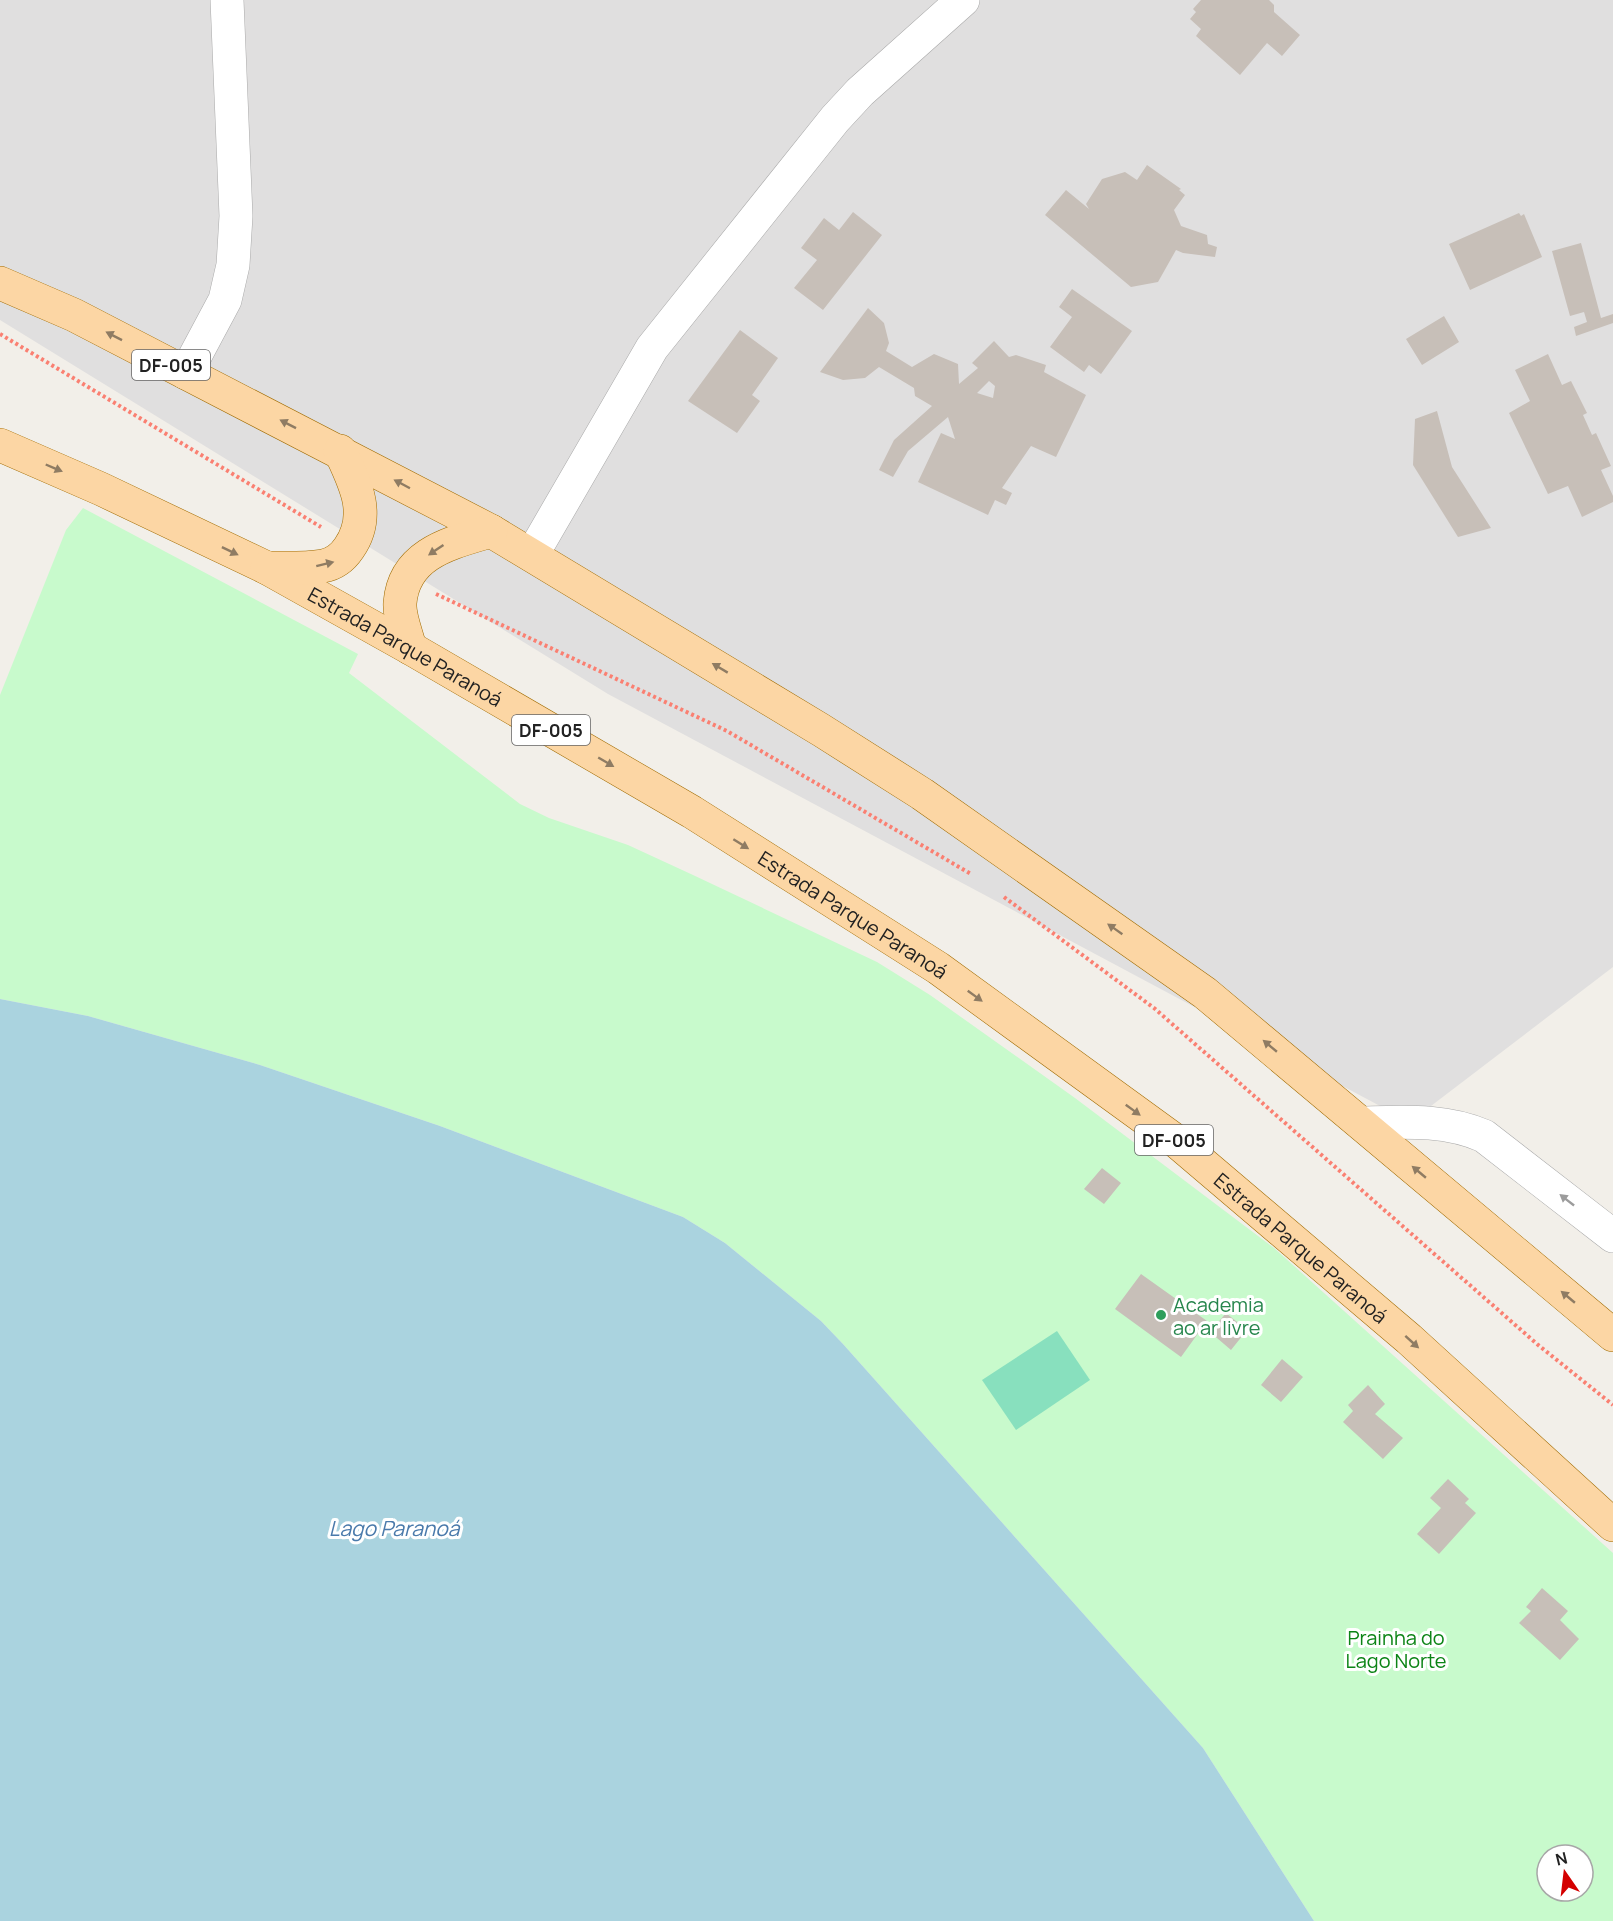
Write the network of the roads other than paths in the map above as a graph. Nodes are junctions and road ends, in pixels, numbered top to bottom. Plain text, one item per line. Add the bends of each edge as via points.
1 (227, 0) edge
2 (963, 0) edge
3 (0, 283) edge
4 (186, 373) junction
5 (0, 445) edge
6 (340, 451) junction
7 (490, 531) junction
8 (532, 555) junction
9 (267, 568) junction
10 (410, 648) junction
11 (1361, 1124) junction
12 (1613, 1236) edge
13 (1613, 1335) edge
14 (1613, 1525) edge

1 - 4 street via 236,216 233,265 225,300
2 - 8 street via 835,119 676,315 624,393
4 -> 3 main road, DF-005 via 74,315
6 -> 4 main road, DF-005
5 -> 9 main road, Estrada Parque Paranoá / DF-005
7 -> 6 main road, DF-005
9 -> 6 main road via 325,566 341,558 351,546 362,511 356,485
7 - 8 main road, DF-005
7 -> 10 main road via 442,545 414,566 400,604
11 -> 8 main road, DF-005 via 1205,993 922,794
9 - 10 main road, Estrada Parque Paranoá / DF-005
10 -> 14 main road, Estrada Parque Paranoá / DF-005 via 692,812 938,968 1176,1141 1409,1339
12 -> 11 street via 1484,1136 1462,1126
13 -> 11 main road, DF-005

